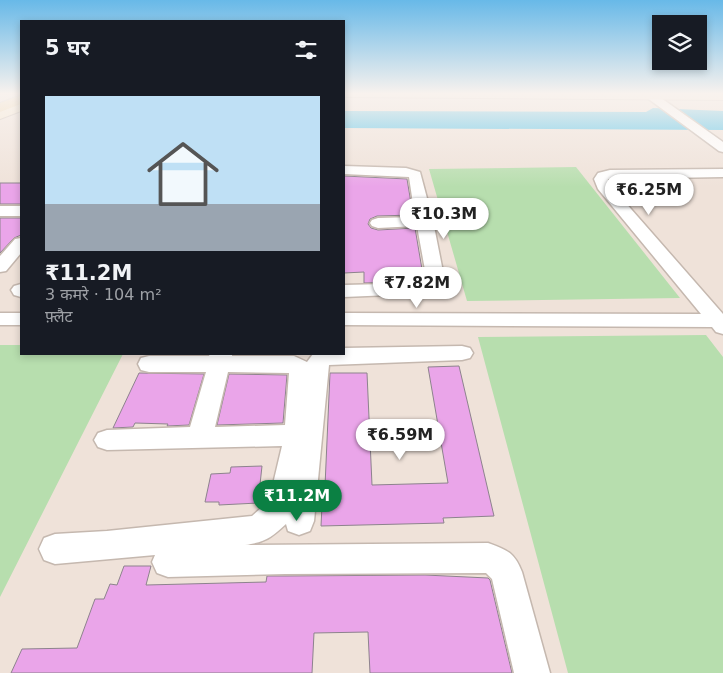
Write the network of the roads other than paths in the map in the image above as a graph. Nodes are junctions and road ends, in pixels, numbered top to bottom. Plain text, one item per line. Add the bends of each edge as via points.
1 (690, 124) edge
2 (723, 148) edge
3 (345, 170) edge
4 (723, 173) edge
5 (0, 211) edge
6 (20, 211) edge
7 (425, 221) junction
8 (378, 223) dead end
9 (20, 244) edge
10 (0, 267) edge
11 (430, 289) junction
12 (345, 291) edge
13 (0, 319) edge
14 (20, 319) edge
15 (345, 319) edge
16 (399, 320) junction
17 (438, 320) junction
18 (721, 324) edge
19 (462, 353) dead end
20 (406, 354) junction
21 (220, 359) edge
22 (149, 364) dead end
23 (297, 434) junction
24 (200, 437) junction
25 (107, 440) dead end
26 (299, 521) dead end
27 (54, 549) dead end
28 (168, 562) dead end
29 (532, 673) edge

1 - 2 street
3 - 7 street via 413,174
4 - 18 street via 610,174 601,179 603,186
5 - 6 street
7 - 8 street
7 - 11 street via 436,282
9 - 10 street
11 - 12 street
11 - 17 street
13 - 14 street
15 - 16 street
16 - 17 street
16 - 20 street
17 - 18 street
19 - 20 street
20 - 26 street via 325,356 318,362
21 - 22 street
21 - 23 street via 298,366 301,370
21 - 24 street
23 - 24 street
23 - 27 street via 282,505 259,529
24 - 25 street
28 - 29 street via 488,558 499,563 506,572

